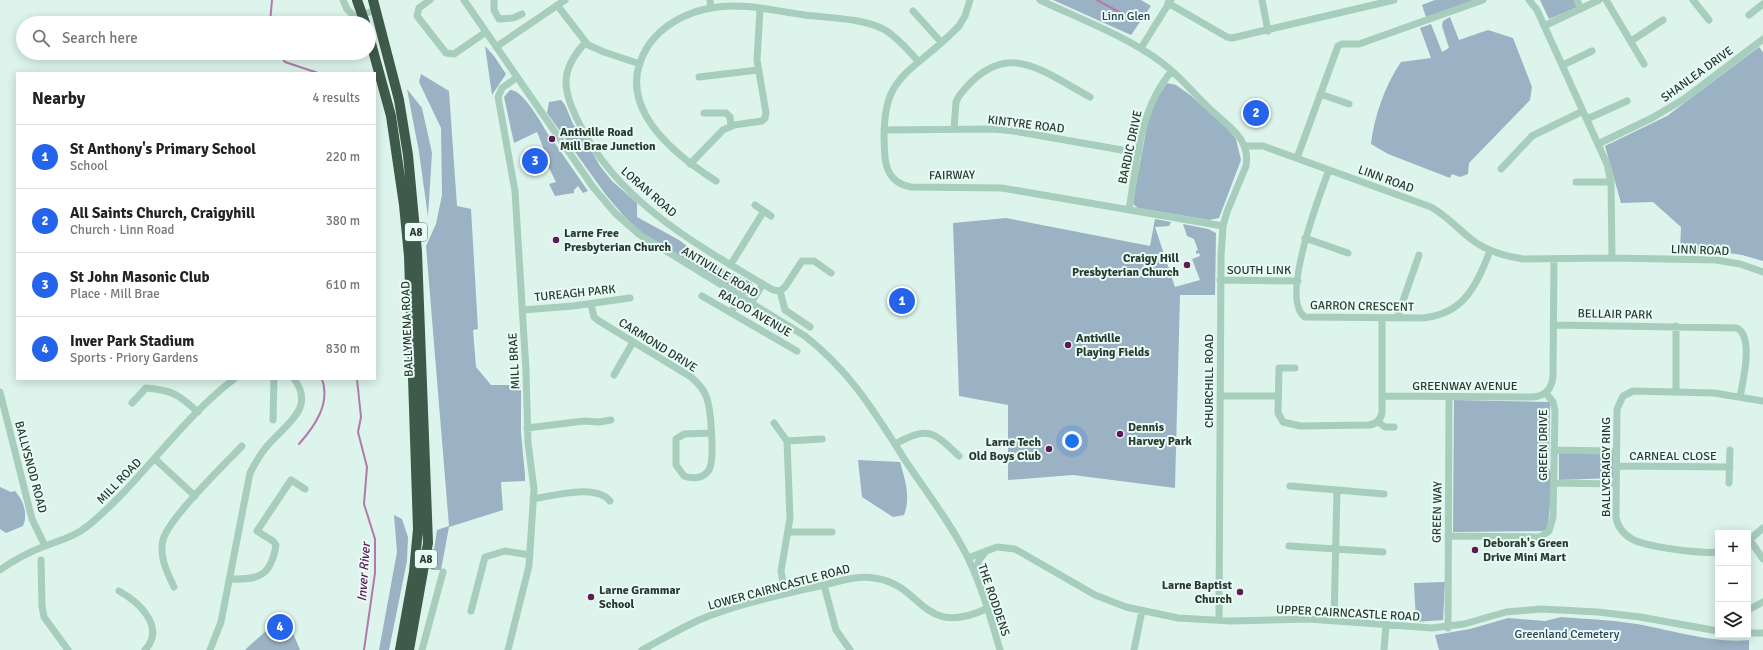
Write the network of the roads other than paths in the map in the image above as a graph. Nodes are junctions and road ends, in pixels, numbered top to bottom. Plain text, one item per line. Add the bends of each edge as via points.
1 (343, 0) edge
2 (358, 0) edge
3 (430, 0) edge
4 (464, 0) edge
5 (494, 0) edge
6 (566, 0) edge
7 (710, 0) edge
8 (970, 0) edge
9 (1040, 0) edge
10 (1262, 0) edge
11 (1394, 0) edge
12 (1483, 0) edge
13 (1529, 0) edge
14 (1577, 0) edge
15 (1598, 0) edge
16 (1606, 0) edge
17 (1693, 0) edge
18 (1170, 2) edge
19 (1763, 4) edge
20 (374, 5) edge
21 (557, 6) junction
22 (711, 8) junction
23 (760, 9) junction
24 (1581, 9) junction
25 (913, 10) dead end
26 (522, 14) dead end
27 (1749, 15) dead end
28 (355, 16) edge
29 (363, 16) edge
30 (366, 16) edge
31 (513, 18) junction
32 (1662, 20) dead end
33 (1709, 20) dead end
34 (1544, 26) junction
35 (521, 30) junction
36 (1268, 31) junction
37 (486, 32) junction
38 (1631, 41) junction
39 (1760, 41) edge
40 (941, 42) junction
41 (585, 43) junction
42 (496, 47) junction
43 (1141, 48) junction
44 (1763, 50) edge
45 (1592, 51) dead end
46 (376, 60) edge
47 (918, 61) junction
48 (640, 64) junction
49 (1644, 64) dead end
50 (1563, 65) junction
51 (758, 70) junction
52 (1172, 71) junction
53 (699, 77) dead end
54 (516, 78) junction
55 (1320, 94) junction
56 (1090, 97) dead end
57 (1627, 101) dead end
58 (1349, 104) dead end
59 (1583, 111) junction
60 (704, 113) dead end
61 (1587, 119) junction
62 (732, 126) junction
63 (954, 129) junction
64 (884, 130) junction
65 (1598, 144) junction
66 (1245, 146) junction
67 (1139, 153) junction
68 (1297, 158) junction
69 (690, 164) junction
70 (1500, 169) dead end
71 (1329, 170) junction
72 (716, 181) dead end
73 (1576, 182) dead end
74 (1611, 182) junction
75 (755, 205) dead end
76 (1129, 210) junction
77 (764, 211) junction
78 (771, 216) dead end
79 (1223, 226) junction
80 (1305, 238) junction
81 (1490, 251) junction
82 (1348, 253) dead end
83 (1419, 255) dead end
84 (1612, 258) junction
85 (1554, 259) junction
86 (731, 264) junction
87 (1763, 272) edge
88 (831, 273) dead end
89 (1220, 280) junction
90 (1298, 281) junction
91 (763, 284) junction
92 (780, 291) junction
93 (702, 296) dead end
94 (740, 296) junction
95 (630, 298) dead end
96 (751, 303) junction
97 (590, 304) junction
98 (523, 310) junction
99 (732, 311) junction
100 (1382, 318) junction
101 (1397, 318) junction
102 (1554, 325) junction
103 (1676, 326) junction
104 (810, 327) dead end
105 (633, 342) junction
106 (797, 351) dead end
107 (1294, 368) dead end
108 (614, 375) dead end
109 (233, 380) edge
110 (274, 380) edge
111 (294, 380) edge
112 (1676, 391) junction
113 (0, 392) edge
114 (1546, 393) junction
115 (1220, 396) junction
116 (1278, 396) junction
117 (1382, 396) junction
118 (1449, 397) junction
119 (1740, 397) junction
120 (1763, 401) edge
121 (132, 403) dead end
122 (198, 412) junction
123 (273, 420) dead end
124 (611, 420) dead end
125 (1378, 422) junction
126 (774, 423) dead end
127 (1394, 427) dead end
128 (527, 428) junction
129 (711, 433) junction
130 (822, 439) dead end
131 (787, 442) junction
132 (895, 444) junction
133 (242, 446) dead end
134 (1554, 450) junction
135 (1730, 450) dead end
136 (959, 456) dead end
137 (155, 459) junction
138 (1603, 459) dead end
139 (1616, 466) junction
140 (1730, 467) junction
141 (1730, 483) dead end
142 (1554, 484) junction
143 (1616, 484) junction
144 (1290, 486) dead end
145 (305, 489) dead end
146 (1337, 490) junction
147 (1384, 494) dead end
148 (195, 496) junction
149 (534, 499) junction
150 (610, 501) dead end
151 (1763, 528) edge
152 (788, 532) junction
153 (832, 532) dead end
154 (1448, 536) junction
155 (1751, 538) edge
156 (1751, 543) edge
157 (45, 546) junction
158 (1289, 546) dead end
159 (1336, 549) junction
160 (986, 551) junction
161 (1383, 552) dead end
162 (1715, 552) edge
163 (530, 555) junction
164 (968, 558) junction
165 (41, 560) dead end
166 (1763, 560) edge
167 (0, 570) edge
168 (443, 572) dead end
169 (975, 574) junction
170 (230, 579) junction
171 (824, 585) junction
172 (174, 587) dead end
173 (119, 591) dead end
174 (785, 594) junction
175 (1763, 602) edge
176 (988, 608) junction
177 (1751, 608) edge
178 (471, 611) dead end
179 (1142, 611) junction
180 (1219, 620) junction
181 (1334, 621) junction
182 (1386, 626) junction
183 (1448, 628) junction
184 (1715, 630) edge
185 (1751, 633) edge
186 (1763, 633) edge
187 (68, 650) edge
188 (145, 650) edge
189 (210, 650) edge
190 (400, 650) edge
191 (409, 650) edge
192 (422, 650) edge
193 (508, 650) edge
194 (642, 650) edge
195 (850, 650) edge
196 (1000, 650) edge
197 (1134, 650) edge
198 (1384, 650) edge

1 - 28 street
2 - 29 highway
3 - 37 street via 419,8 417,15 446,53 454,54
4 - 37 street, ANTIVILLE ROAD
5 - 31 street via 494,10 499,19
6 - 21 street
7 - 22 street
8 - 40 street, FAIRWAY via 961,23
9 - 43 street
10 - 36 street
11 - 36 street
12 - 55 street via 1359,44 1342,44 1337,47
13 - 34 street via 1536,8
14 - 24 street
15 - 24 street
16 - 38 street
17 - 33 street
18 - 36 street via 1228,38
18 - 43 street
19 - 27 street
20 - 30 street, BALLYMENA ROAD
20 - 191 highway, BALLYMENA ROAD / A8 via 403,122 412,185 417,252 428,543
21 - 35 street
21 - 41 street
22 - 23 street via 731,6
22 - 48 street via 684,17 661,32 650,45
23 - 47 street via 874,26 899,40
23 - 51 street
24 - 34 street
25 - 40 street
26 - 31 street
31 - 35 street
32 - 38 street
34 - 50 street
35 - 42 street
37 - 42 street, ANTIVILLE ROAD
38 - 49 street
39 - 44 street
39 - 65 street, SHANLEA DRIVE via 1684,99
40 - 47 street, FAIRWAY
41 - 48 street via 599,51
41 - 86 street, LORAN ROAD via 570,64 566,88 575,117 596,153 627,191 644,206 677,231
42 - 54 street, ANTIVILLE ROAD
43 - 52 street
45 - 50 street
46 - 190 highway, BALLYMENA ROAD / A8 via 397,149 409,256 418,529 414,572
47 - 64 street, FAIRWAY via 900,78 891,91 885,110
48 - 69 street via 638,93 646,115 659,134
50 - 59 street
51 - 53 street
51 - 62 street via 766,118
52 - 66 street via 1211,111 1231,127
52 - 67 street, BARDIC DRIVE via 1148,110
54 - 94 street, ANTIVILLE ROAD via 593,187 615,213 656,246
54 - 98 street, MILL BRAE via 502,88 498,97 516,191
55 - 58 street
55 - 68 street
56 - 63 street via 1034,67 1019,62 1004,62 990,68 958,96
57 - 61 street
59 - 61 street
59 - 70 street via 1532,136
60 - 62 street via 726,113
61 - 65 street
62 - 69 street via 720,132
63 - 64 street, KINTYRE ROAD
63 - 67 street, KINTYRE ROAD via 1014,131
64 - 76 street, FAIRWAY via 888,170 894,180 903,185 1002,188
65 - 74 street via 1607,164
66 - 68 street, LINN ROAD via 1263,146
66 - 79 street, CHURCHILL ROAD via 1246,166 1230,202
67 - 76 street, BARDIC DRIVE
68 - 71 street, LINN ROAD
69 - 72 street
71 - 80 street, GARRON CRESCENT
71 - 81 street, LINN ROAD via 1431,207
73 - 74 street
74 - 84 street
75 - 77 street
76 - 79 street, FAIRWAY
77 - 78 street
77 - 86 street
79 - 89 street, CHURCHILL ROAD
80 - 82 street
80 - 90 street, GARRON CRESCENT
81 - 85 street, LINN ROAD via 1523,259
81 - 101 street, GARRON CRESCENT via 1474,288 1458,304 1442,314 1431,317
83 - 101 street
84 - 85 street, LINN ROAD
84 - 87 street, LINN ROAD via 1720,261
85 - 102 street, GREEN DRIVE
86 - 91 street, LORAN ROAD
88 - 92 street via 812,261 805,260 800,262
89 - 90 street, SOUTH LINK
89 - 115 street, CHURCHILL ROAD
90 - 100 street, GARRON CRESCENT via 1298,308 1305,317
91 - 92 street, LORAN ROAD
91 - 96 street
92 - 104 street via 785,310
93 - 99 street, RALOO AVENUE
94 - 96 street, ANTIVILLE ROAD
94 - 99 street
95 - 97 street, TUREAGH PARK
96 - 132 street, ANTIVILLE ROAD via 804,336 837,364 859,390
97 - 98 street, TUREAGH PARK
97 - 105 street, CARMOND DRIVE via 594,317
98 - 128 street, MILL BRAE
99 - 106 street, RALOO AVENUE
100 - 101 street, GARRON CRESCENT
100 - 117 street
102 - 103 street, BELLAIR PARK
102 - 114 street, GREEN DRIVE via 1553,378
103 - 112 street
103 - 119 street, BELLAIR PARK via 1730,326 1742,332 1746,339
105 - 108 street
105 - 129 street, CARMOND DRIVE via 700,385 710,406
107 - 116 street via 1279,368
109 - 122 street, MILL ROAD
110 - 123 street
111 - 170 street via 301,394 300,407 293,420 262,452 250,473
112 - 119 street, BALLYCRAIGY RING
112 - 139 street, BALLYCRAIGY RING via 1633,391 1623,396 1617,410
113 - 157 street, BALLYSNOD ROAD via 32,519
114 - 118 street, GREENWAY AVENUE via 1533,397
114 - 134 street, GREEN DRIVE via 1555,408
115 - 116 street
115 - 180 street, CHURCHILL ROAD
116 - 125 street via 1279,416 1288,424 1369,425
117 - 118 street, GREENWAY AVENUE
117 - 125 street via 1382,414
118 - 154 street, GREEN WAY
119 - 120 street, BALLYCRAIGY RING
121 - 122 street via 146,388 157,388 177,394
122 - 137 street, MILL ROAD
124 - 128 street
125 - 127 street via 1384,427
126 - 131 street
128 - 149 street, MILL BRAE
129 - 129 street, CARMOND DRIVE via 711,461 708,471 696,478 684,476 676,465 676,439 684,434
130 - 131 street
131 - 152 street via 790,514
132 - 136 street via 925,432 943,440
132 - 164 street, ANTIVILLE ROAD
133 - 148 street
134 - 138 street via 1607,451
134 - 142 street, GREEN DRIVE
135 - 140 street
137 - 148 street
137 - 157 street, MILL ROAD via 83,530
139 - 140 street, CARNEAL CLOSE
139 - 143 street, BALLYCRAIGY RING
140 - 141 street
142 - 143 street
142 - 154 street, GREEN DRIVE via 1553,522 1543,536
143 - 162 street, BALLYCRAIGY RING via 1616,522 1627,536 1633,540 1688,551
144 - 146 street
145 - 170 street via 291,480 257,531 276,545 265,572 255,579
146 - 147 street
146 - 159 street
148 - 172 street via 167,529 163,539 164,564
149 - 150 street via 587,492 602,494
149 - 163 street, MILL BRAE
151 - 155 street
152 - 153 street
152 - 174 street via 781,571
154 - 183 street, GREEN WAY
156 - 166 street
157 - 167 street, MILL ROAD via 18,558
158 - 159 street
159 - 161 street
159 - 181 street
160 - 164 street, UPPER CAIRNCASTLE ROAD
160 - 169 street via 979,560
160 - 179 street, UPPER CAIRNCASTLE ROAD via 1005,547 1015,549 1095,595
163 - 178 street via 505,551 485,557
163 - 193 street, MILL BRAE via 523,595
164 - 169 street, THE RODDENS
165 - 187 street via 44,617
168 - 192 street
169 - 176 street, THE RODDENS
170 - 189 street via 221,622
171 - 174 street, LOWER CAIRNCASTLE ROAD
171 - 176 street, LOWER CAIRNCASTLE ROAD via 857,578 884,580 902,588 927,610 944,617 963,617
171 - 195 street via 836,630
173 - 188 street via 138,603 150,621 152,636
174 - 194 street, LOWER CAIRNCASTLE ROAD via 699,620
175 - 177 street
176 - 196 street, THE RODDENS
179 - 180 street, UPPER CAIRNCASTLE ROAD via 1178,618
179 - 197 street
180 - 181 street, UPPER CAIRNCASTLE ROAD
181 - 182 street, UPPER CAIRNCASTLE ROAD
182 - 183 street, UPPER CAIRNCASTLE ROAD
182 - 198 street
183 - 184 street, UPPER CAIRNCASTLE ROAD via 1506,612 1541,609 1640,617
185 - 186 street

